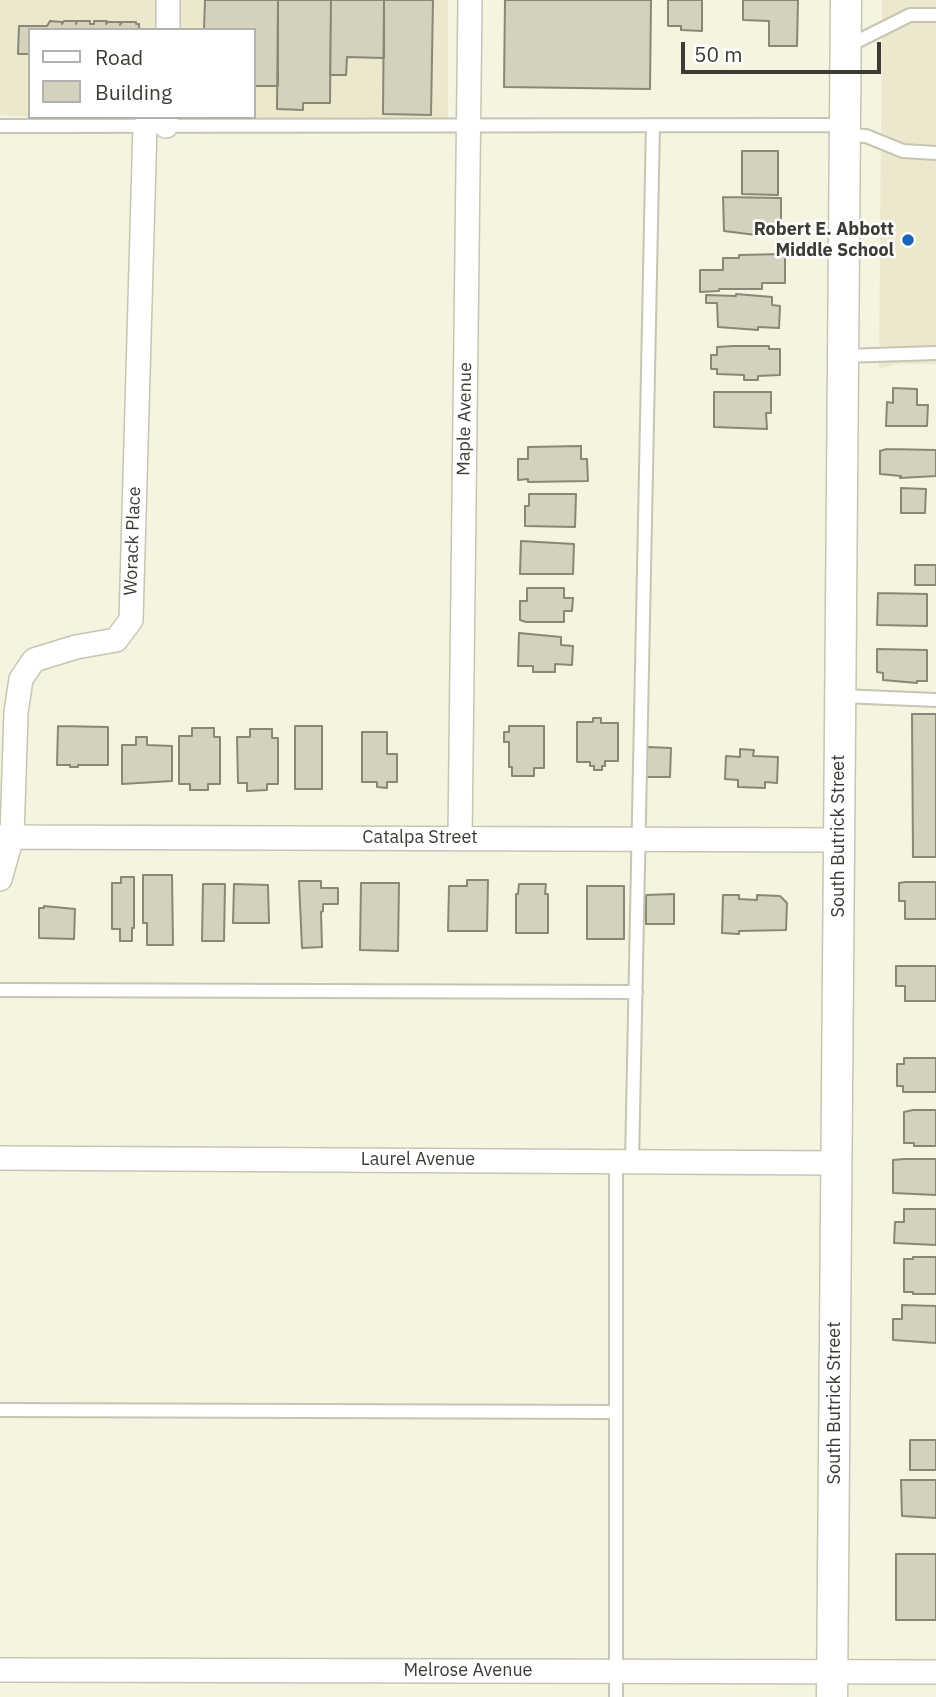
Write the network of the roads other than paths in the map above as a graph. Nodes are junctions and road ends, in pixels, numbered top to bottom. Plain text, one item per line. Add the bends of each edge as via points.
1 (168, 0) edge
2 (470, 0) edge
3 (846, 0) edge
4 (936, 15) edge
5 (168, 28) edge
6 (846, 47) junction
7 (159, 123) edge
8 (469, 125) junction
9 (653, 125) junction
10 (0, 126) edge
11 (845, 130) junction
12 (936, 153) edge
13 (936, 353) edge
14 (843, 356) junction
15 (841, 696) junction
16 (936, 701) edge
17 (6, 837) edge
18 (460, 838) junction
19 (639, 839) junction
20 (839, 840) junction
21 (0, 879) edge
22 (0, 990) edge
23 (636, 992) junction
24 (0, 1158) edge
25 (624, 1161) junction
26 (837, 1163) junction
27 (0, 1410) edge
28 (616, 1412) junction
29 (0, 1670) edge
30 (616, 1671) junction
31 (936, 1672) edge
32 (833, 1684) edge
33 (616, 1697) edge

1 - 5 street
2 - 8 street, Maple Avenue
3 - 6 street, South Butrick Street
4 - 6 lane via 910,15
6 - 11 street, South Butrick Street
7 - 8 lane
7 - 10 lane
7 - 17 street, Worack Place via 131,620 116,640 34,660 21,678
8 - 9 lane
8 - 18 street, Maple Avenue
9 - 11 lane
9 - 19 lane
11 - 12 lane via 903,151
11 - 14 street, South Butrick Street
13 - 14 lane
14 - 15 street, South Butrick Street
15 - 16 lane
15 - 20 street, South Butrick Street
17 - 18 street, Catalpa Street
17 - 21 street, Worack Place
18 - 19 street, Catalpa Street
19 - 20 street, Catalpa Street
19 - 23 lane
20 - 26 street, South Butrick Street
22 - 23 lane
23 - 25 lane
24 - 25 street, Laurel Avenue
25 - 26 street, Laurel Avenue
25 - 28 lane
26 - 32 street, South Butrick Street
27 - 28 lane
28 - 30 lane
29 - 30 street, Melrose Avenue
30 - 32 street, Melrose Avenue
30 - 33 lane
31 - 32 street, Melrose Avenue

